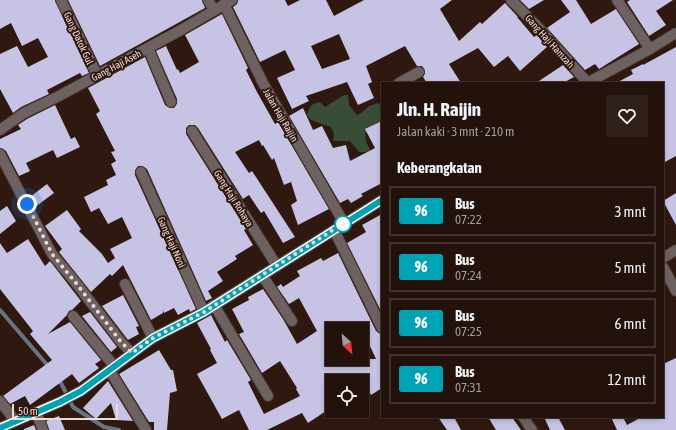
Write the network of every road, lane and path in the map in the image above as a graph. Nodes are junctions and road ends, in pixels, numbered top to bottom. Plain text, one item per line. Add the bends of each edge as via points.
1 (61, 0) edge
2 (208, 0) edge
3 (511, 0) edge
4 (617, 0) edge
5 (228, 2) edge
6 (214, 10) junction
7 (676, 33) edge
8 (148, 48) junction
9 (650, 49) junction
10 (419, 72) dead end
11 (97, 75) junction
12 (401, 82) edge
13 (586, 82) edge
14 (589, 82) edge
15 (172, 102) dead end
16 (0, 130) edge
17 (192, 131) dead end
18 (0, 154) edge
19 (141, 172) dead end
20 (381, 201) edge
21 (344, 223) junction
22 (334, 230) junction
23 (676, 250) edge
24 (664, 257) edge
25 (277, 266) junction
26 (664, 270) edge
27 (262, 274) junction
28 (125, 284) dead end
29 (676, 292) edge
30 (214, 305) junction
31 (204, 312) junction
32 (73, 316) dead end
33 (292, 321) dead end
34 (381, 326) edge
35 (153, 338) junction
36 (132, 353) junction
37 (112, 369) junction
38 (268, 396) dead end
39 (0, 401) edge
40 (36, 412) junction
41 (524, 418) edge
42 (15, 421) junction
43 (0, 428) edge
44 (43, 430) edge
45 (146, 430) edge
46 (532, 430) edge

1 - 11 street, Gang Datok Gul
2 - 6 street
3 - 13 street, Gang Haji Hamzah
4 - 9 street
5 - 6 street, Gang Haji Aseh
5 - 21 street, Jalan Haji Raijin via 263,84
6 - 8 street, Gang Haji Aseh
7 - 9 street
8 - 11 street, Gang Haji Aseh
8 - 15 street
9 - 14 street
10 - 12 street
11 - 16 street, Gang Haji Aseh via 24,113
17 - 25 street, Gang Haji Rohaya
18 - 36 street via 52,254
19 - 31 street, Gang Haji Noni
20 - 21 street
21 - 22 street
22 - 25 street
22 - 34 street
23 - 24 street
25 - 27 street
26 - 29 street
27 - 30 street
27 - 33 street
28 - 35 street
30 - 31 street
30 - 38 street
31 - 35 street
32 - 37 street
35 - 36 street
36 - 37 street
37 - 40 street via 81,391
37 - 45 street
39 - 42 street
40 - 42 street
40 - 44 street
41 - 46 street
42 - 43 street

